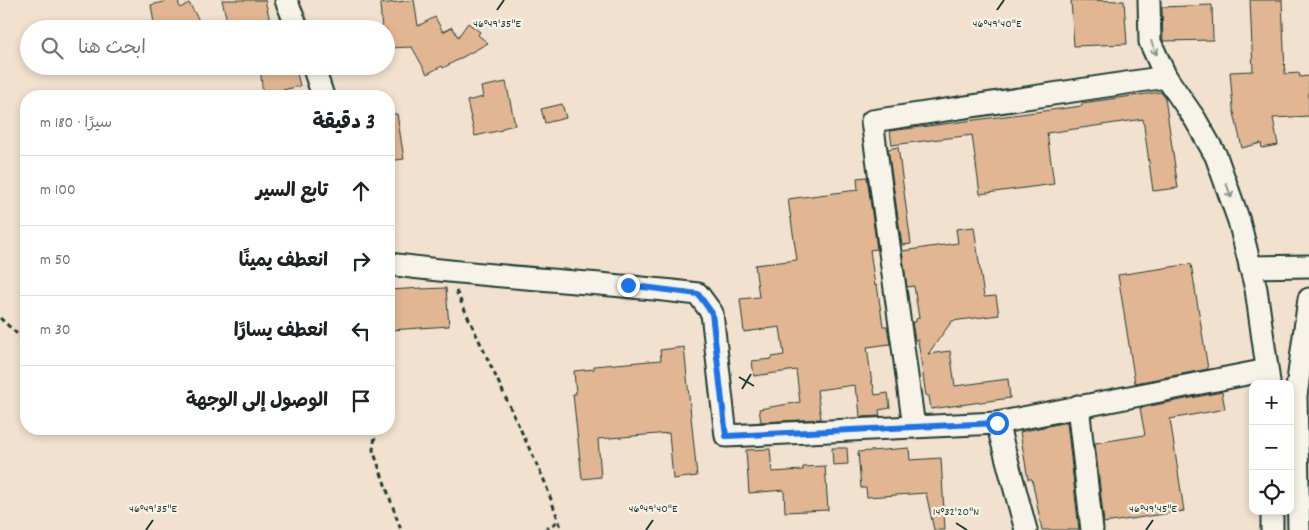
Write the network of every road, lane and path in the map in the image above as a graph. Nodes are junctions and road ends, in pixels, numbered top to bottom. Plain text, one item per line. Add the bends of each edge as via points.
1 (286, 0) edge
2 (1149, 0) edge
3 (294, 20) edge
4 (316, 75) edge
5 (1166, 77) junction
6 (321, 90) edge
7 (395, 265) edge
8 (1309, 266) edge
9 (1250, 267) junction
10 (447, 272) junction
11 (1309, 299) edge
12 (0, 318) edge
13 (20, 336) edge
14 (1268, 377) edge
15 (1078, 406) junction
16 (997, 423) junction
17 (1294, 423) edge
18 (914, 427) junction
19 (375, 435) edge
20 (1272, 515) edge
21 (560, 520) junction
22 (401, 530) edge
23 (545, 530) edge
24 (562, 530) edge
25 (1026, 530) edge
26 (1092, 530) edge
27 (1272, 530) edge
28 (1299, 530) edge

1 - 3 street
2 -> 5 street via 1150,42
4 - 6 street
5 -> 9 street via 1216,156 1239,221
5 - 18 street via 872,121
7 - 10 street
8 - 9 street
9 - 14 street
10 - 18 street via 628,285 698,294 712,313 726,436
10 - 21 path
11 - 17 street
12 - 13 path
14 - 15 street
15 - 16 street
15 - 26 street
16 - 18 street
16 - 25 street
17 - 28 street
19 - 22 path via 373,450
20 - 27 street
21 - 23 path
21 - 24 path

